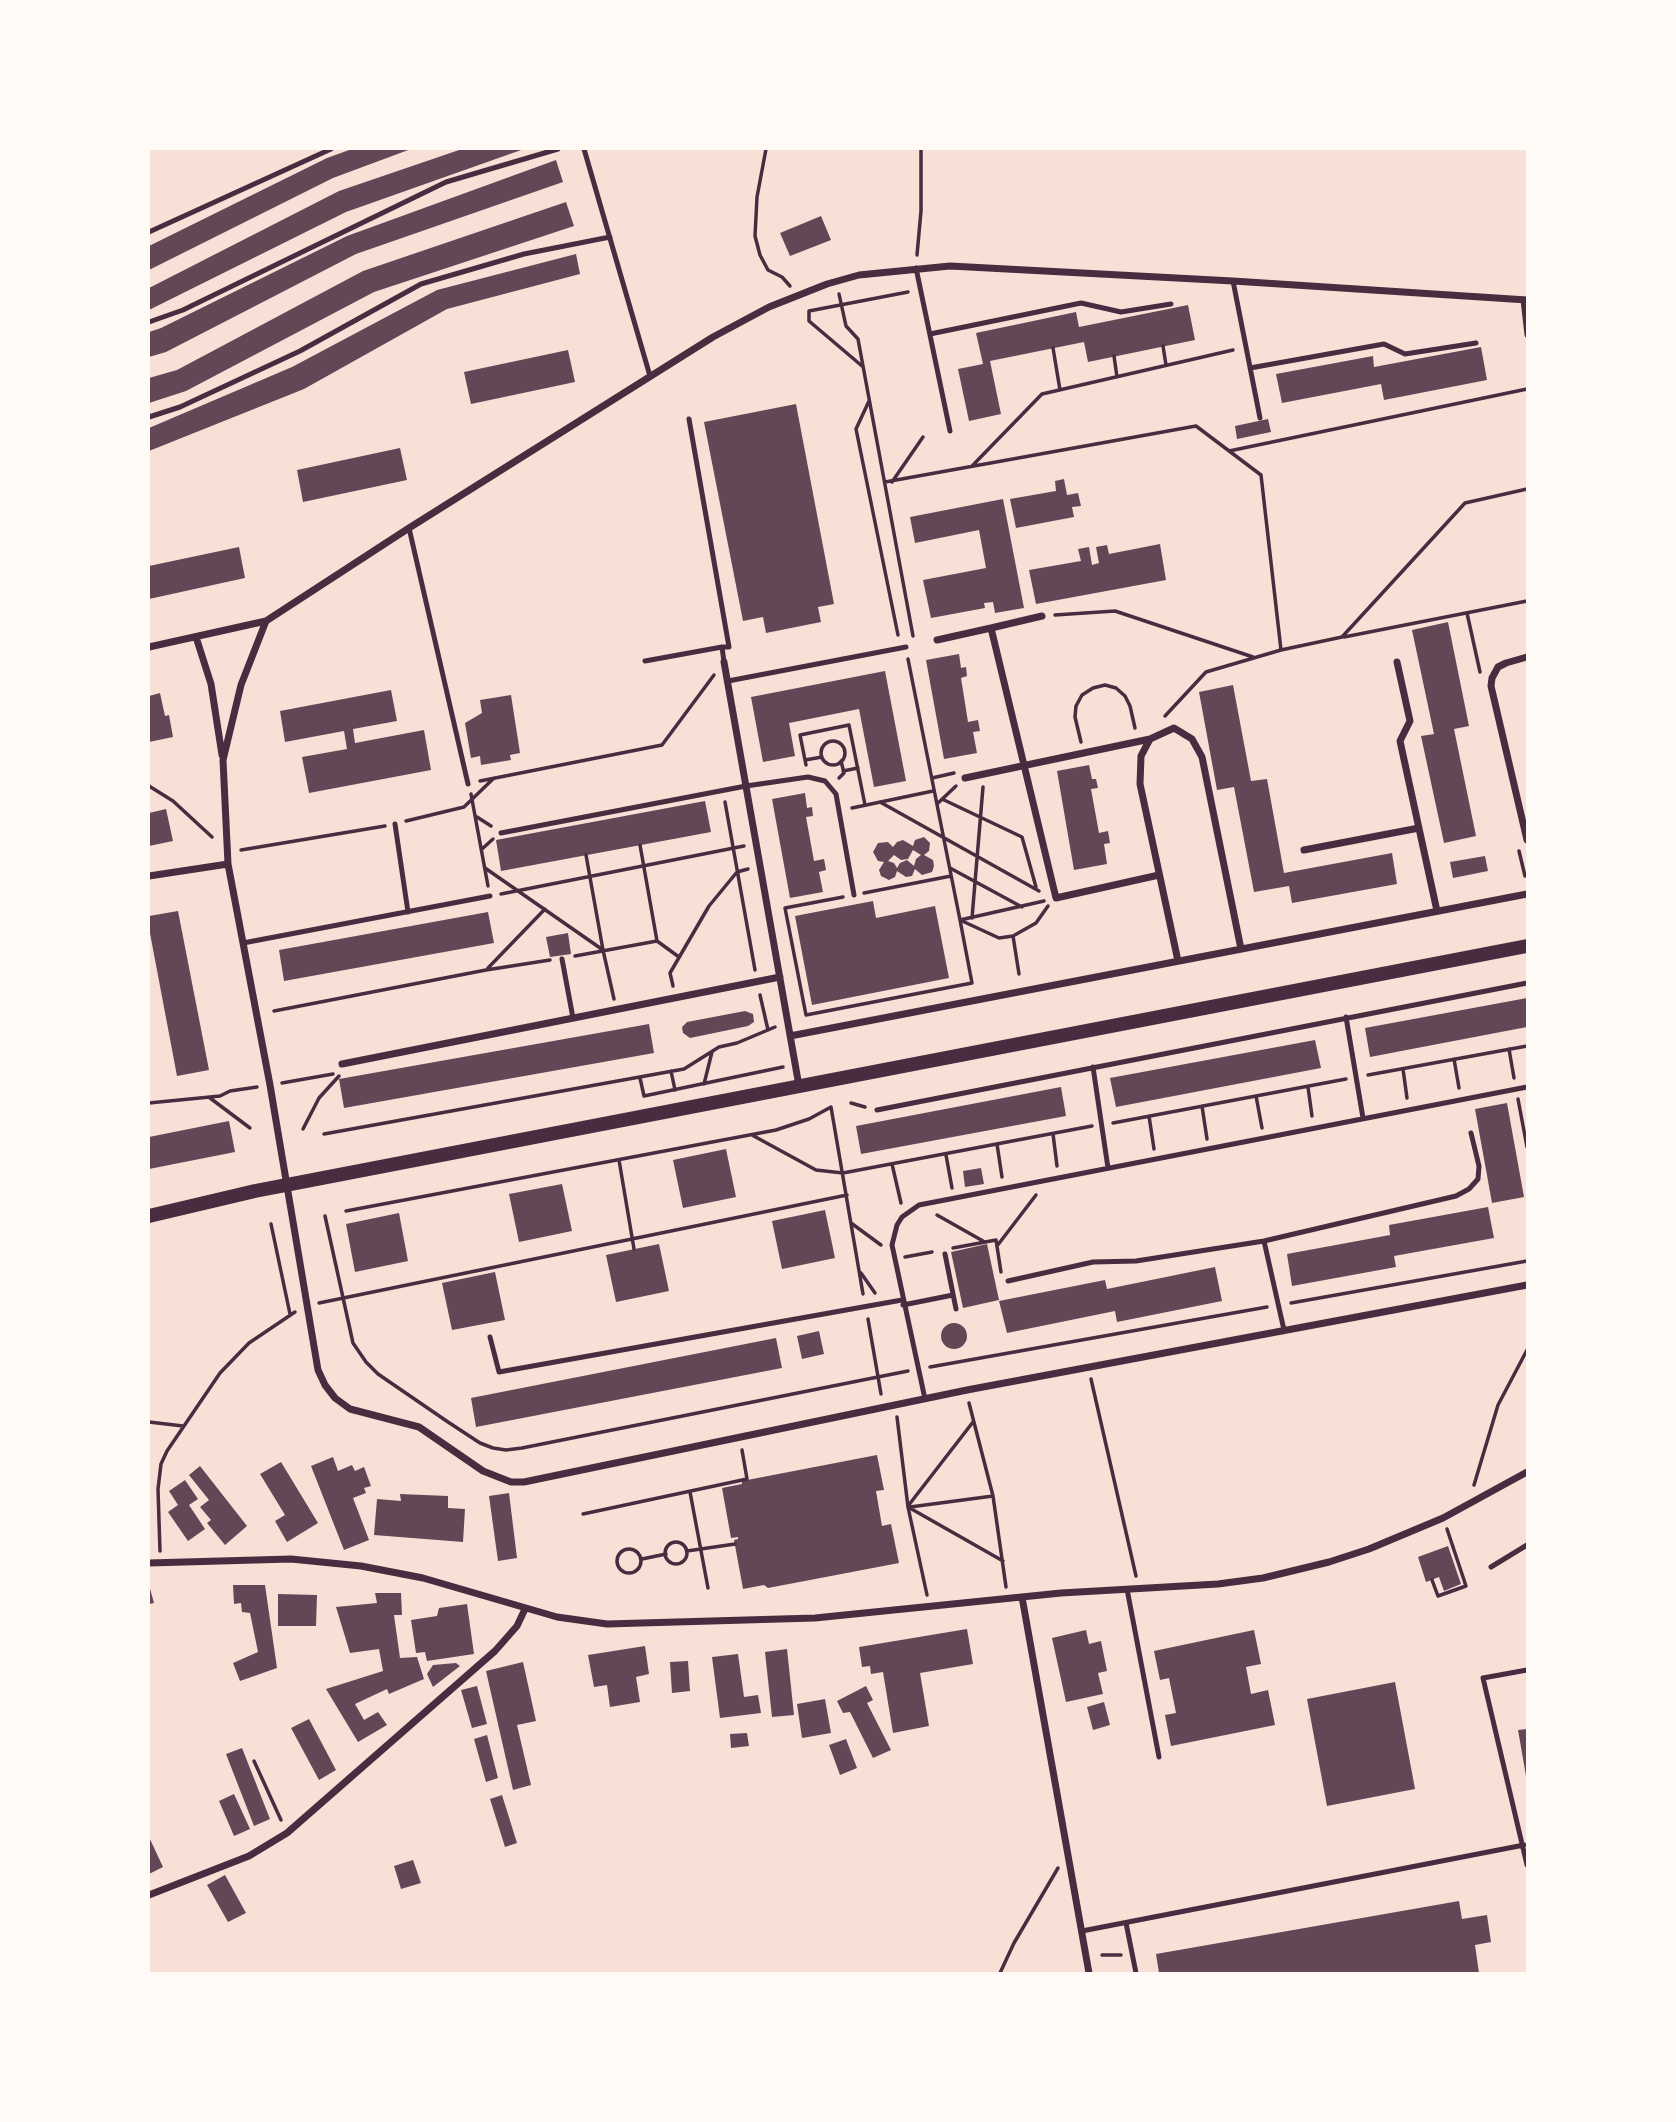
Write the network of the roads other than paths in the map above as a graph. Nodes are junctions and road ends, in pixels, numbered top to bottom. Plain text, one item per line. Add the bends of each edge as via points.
1 (331, 149) edge
2 (558, 149) edge
3 (584, 149) edge
4 (149, 232) edge
5 (610, 237) junction
6 (916, 268) junction
7 (1233, 281) junction
8 (1525, 300) edge
9 (1171, 304) dead end
10 (149, 322) edge
11 (930, 334) junction
12 (1527, 335) edge
13 (1476, 342) dead end
14 (1250, 368) junction
15 (650, 376) junction
16 (149, 417) edge
17 (1260, 418) dead end
18 (689, 419) dead end
19 (950, 431) dead end
20 (409, 528) junction
21 (1042, 617) road end
22 (266, 621) junction
23 (991, 628) junction
24 (195, 637) junction
25 (937, 640) dead end
26 (149, 647) edge
27 (722, 647) junction
28 (903, 647) road end
29 (1527, 657) edge
30 (645, 661) dead end
31 (724, 662) joint
32 (1397, 662) dead end
33 (728, 681) junction
34 (1150, 738) junction
35 (223, 760) junction
36 (1024, 765) junction
37 (965, 775) road end
38 (468, 784) road end
39 (746, 786) junction
40 (395, 824) road end
41 (1419, 828) junction
42 (501, 833) road end
43 (1527, 840) edge
44 (1304, 850) dead end
45 (228, 864) junction
46 (1159, 875) junction
47 (149, 876) edge
48 (1527, 894) edge
49 (854, 895) dead end
50 (490, 896) road end
51 (1437, 911) junction
52 (408, 912) junction
53 (243, 943) junction
54 (1527, 946) edge
55 (1241, 949) junction
56 (562, 959) road end
57 (1178, 961) junction
58 (780, 977) junction
59 (1527, 983) edge
60 (1346, 1017) junction
61 (573, 1018) junction
62 (790, 1036) junction
63 (342, 1064) dead end
64 (1093, 1068) junction
65 (799, 1087) junction
66 (1527, 1087) edge
67 (877, 1110) dead end
68 (1363, 1118) junction
69 (1471, 1133) dead end
70 (1108, 1168) junction
71 (286, 1186) junction
72 (149, 1216) edge
73 (1264, 1241) junction
74 (945, 1252) road end
75 (1008, 1280) road end
76 (1527, 1285) edge
77 (953, 1295) junction
78 (903, 1303) junction
79 (956, 1309) dead end
80 (1284, 1330) junction
81 (490, 1337) dead end
82 (925, 1399) junction
83 (1527, 1472) edge
84 (1527, 1545) edge
85 (149, 1563) edge
86 (1491, 1567) dead end
87 (1126, 1590) junction
88 (1022, 1597) junction
89 (525, 1609) junction
90 (1527, 1670) edge
91 (1159, 1757) dead end
92 (1524, 1845) junction
93 (1527, 1865) edge
94 (149, 1895) edge
95 (1126, 1923) junction
96 (1082, 1931) junction
97 (1089, 1973) edge
98 (1136, 1973) edge

1 - 4 lane
2 - 10 lane via 446,182 183,310
3 - 5 lane
5 - 15 lane
5 - 16 lane via 524,254 421,284 300,351
6 - 7 street
6 - 11 lane
6 - 15 street via 859,275 799,295 738,323
7 - 8 street
7 - 14 lane
8 - 12 lane
9 - 11 lane via 1121,312 1081,303
11 - 19 lane
13 - 14 lane via 1405,354 1384,344
14 - 17 lane
15 - 20 street
18 - 27 lane via 729,647
20 - 22 street
20 - 38 lane
21 - 23 street
22 - 24 street
22 - 35 street via 241,685
23 - 25 street
23 - 36 street
24 - 26 street
24 - 35 street via 211,684
27 - 30 lane
27 - 31 lane
28 - 33 lane
29 - 43 street via 1498,667 1491,685
31 - 33 street
32 - 41 street via 1410,721 1400,741
33 - 39 street
34 - 36 street
34 - 46 street via 1141,756 1140,784
34 - 55 street via 1174,728 1192,738 1202,757
35 - 45 street
36 - 37 street
36 - 46 street via 1056,898
39 - 42 lane
39 - 49 lane via 808,777 831,787
39 - 58 street
40 - 52 lane
41 - 44 street
41 - 51 street
45 - 47 street
45 - 53 street
46 - 57 street
48 - 51 street
50 - 52 lane
51 - 55 street
52 - 53 lane
53 - 71 street
54 - 65 main road
55 - 57 street
56 - 61 lane
57 - 62 street
58 - 61 street
58 - 62 street
59 - 60 lane
60 - 64 lane
60 - 68 lane
61 - 63 street
62 - 65 street
64 - 67 lane
64 - 70 lane
65 - 71 main road
66 - 68 lane
68 - 70 lane
69 - 73 lane via 1478,1180 1456,1196
70 - 78 lane via 919,1205 903,1215 894,1236
71 - 72 main road
71 - 82 street via 318,1370 325,1385 350,1409 419,1427 483,1471 511,1482
73 - 75 lane via 1136,1261 1093,1262
73 - 80 lane
74 - 77 lane
76 - 80 street
77 - 78 lane
77 - 79 lane
78 - 81 lane via 499,1372
78 - 82 lane
80 - 82 street
83 - 87 street via 1443,1518 1369,1549 1292,1572 1217,1584
84 - 86 lane
85 - 89 street via 291,1559 361,1566 423,1578
87 - 88 street
87 - 91 lane
88 - 89 street via 815,1618 607,1623
88 - 96 street
89 - 94 street via 495,1651 287,1833 249,1856
90 - 92 lane via 1483,1678
92 - 93 lane
92 - 95 lane
95 - 96 lane
95 - 98 lane
96 - 97 street

